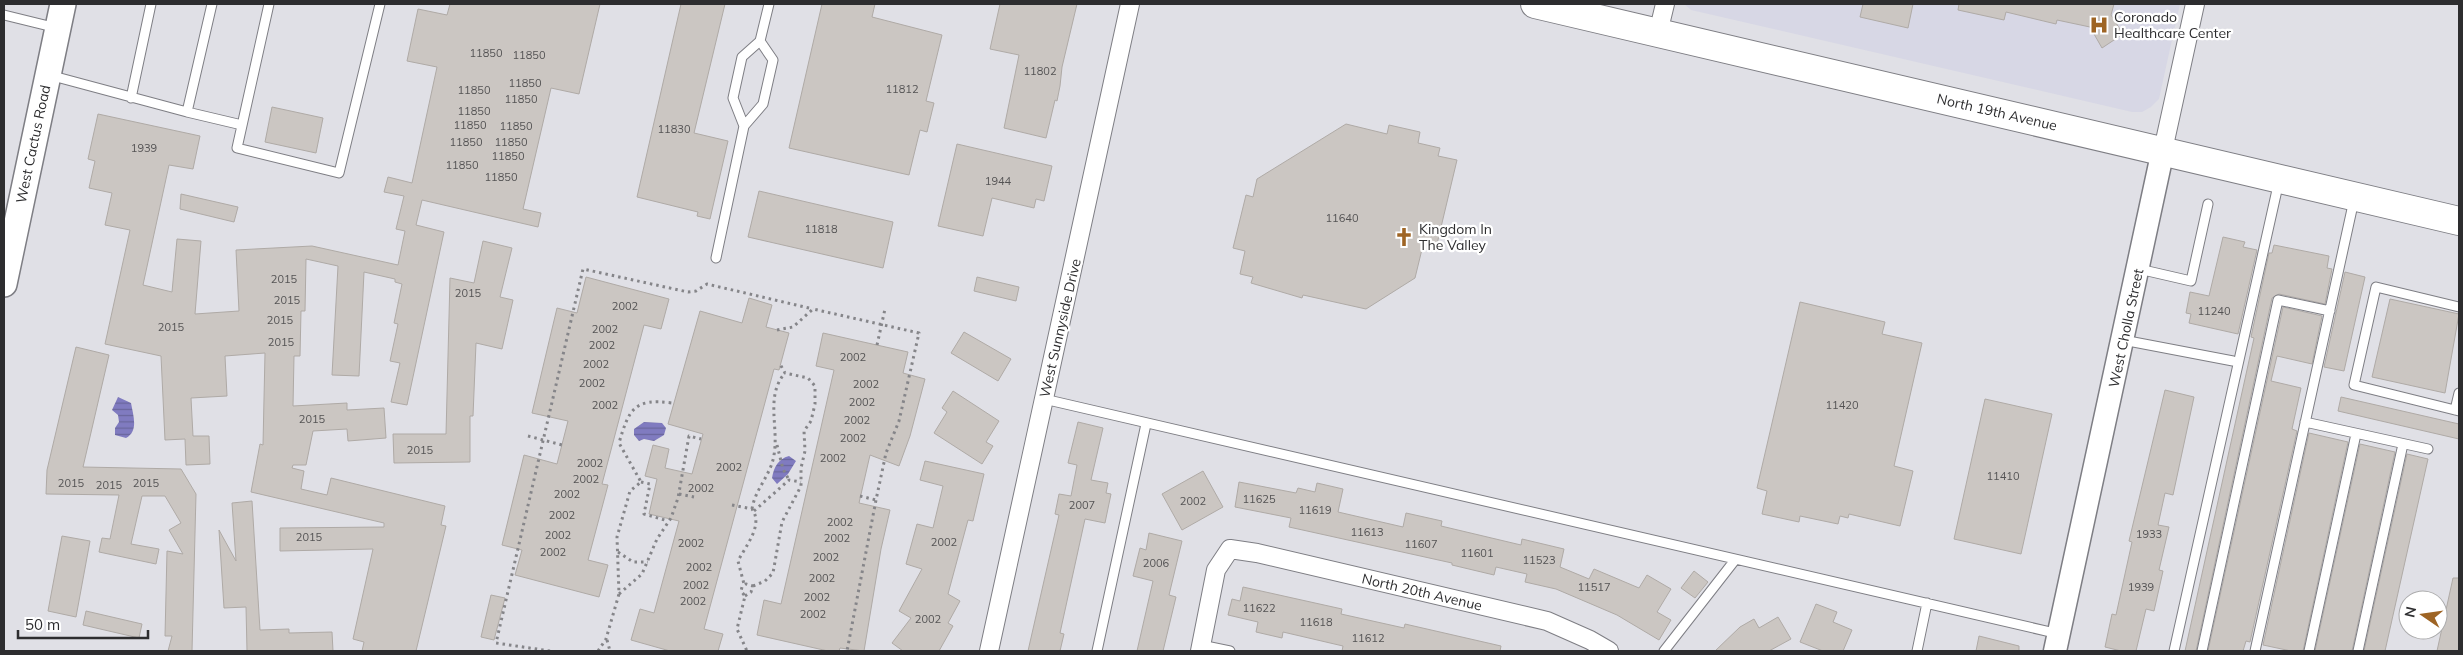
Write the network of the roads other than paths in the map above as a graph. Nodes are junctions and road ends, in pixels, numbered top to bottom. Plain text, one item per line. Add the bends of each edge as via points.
1 (62, 4) edge
2 (151, 4) edge
3 (212, 4) edge
4 (269, 4) edge
5 (380, 4) edge
6 (769, 4) edge
7 (1130, 4) edge
8 (1535, 4) edge
9 (1665, 4) edge
10 (2195, 4) edge
11 (4, 15) edge
12 (57, 28) junction
13 (1658, 33) junction
14 (760, 41) junction
15 (47, 75) junction
16 (131, 98) junction
17 (187, 112) junction
18 (242, 125) junction
19 (744, 126) junction
20 (2163, 150) junction
21 (2280, 178) junction
22 (2355, 196) junction
23 (2208, 204) dead end
24 (2459, 221) edge
25 (716, 258) dead end
26 (2139, 269) junction
27 (4, 284) edge
28 (2459, 307) edge
29 (2330, 311) junction
30 (2123, 340) junction
31 (2233, 361) dead end
32 (2459, 393) edge
33 (1044, 399) junction
34 (2457, 410) edge
35 (2305, 422) junction
36 (1146, 424) junction
37 (2356, 434) junction
38 (2404, 444) junction
39 (2428, 449) dead end
40 (1735, 560) junction
41 (1927, 603) junction
42 (2057, 643) edge
43 (1200, 648) edge
44 (989, 651) edge
45 (1097, 651) edge
46 (1230, 651) edge
47 (1609, 651) edge
48 (1664, 651) edge
49 (1917, 651) edge
50 (2174, 651) edge
51 (2202, 651) edge
52 (2256, 651) edge
53 (2309, 651) edge
54 (2358, 651) edge

1 - 12 main road, West Cactus Road
2 - 16 lane
3 - 17 lane
4 - 18 lane
5 - 18 lane via 339,173 237,148
6 - 14 lane
7 - 33 street, West Sunnyside Drive
8 - 13 main road, North 19th Avenue
9 - 13 street
10 - 20 street, West Cholla Street
11 - 12 lane
12 - 15 main road, West Cactus Road
13 - 20 main road, North 19th Avenue
14 - 19 lane via 742,57 733,98
14 - 19 lane via 773,60 762,104
15 - 16 lane
15 - 27 main road, West Cactus Road
16 - 17 lane
17 - 18 lane
19 - 25 lane
20 - 21 main road, North 19th Avenue
20 - 26 street, West Cholla Street
21 - 22 main road, North 19th Avenue
21 - 50 lane
22 - 24 main road, North 19th Avenue
22 - 29 lane
23 - 26 lane via 2191,281
26 - 30 street, West Cholla Street
28 - 34 lane via 2376,287 2354,385
29 - 35 lane
29 - 51 lane via 2278,300
30 - 31 lane
30 - 42 street, West Cholla Street
32 - 34 lane
33 - 36 lane
33 - 44 street, West Sunnyside Drive
35 - 37 lane
35 - 52 lane
36 - 40 lane
36 - 45 lane
37 - 38 lane
37 - 53 lane
38 - 39 lane
38 - 54 lane
40 - 41 lane
40 - 48 lane
41 - 42 lane
41 - 49 lane
43 - 46 lane
43 - 47 street, North 20th Avenue via 1216,570 1230,549 1547,621

